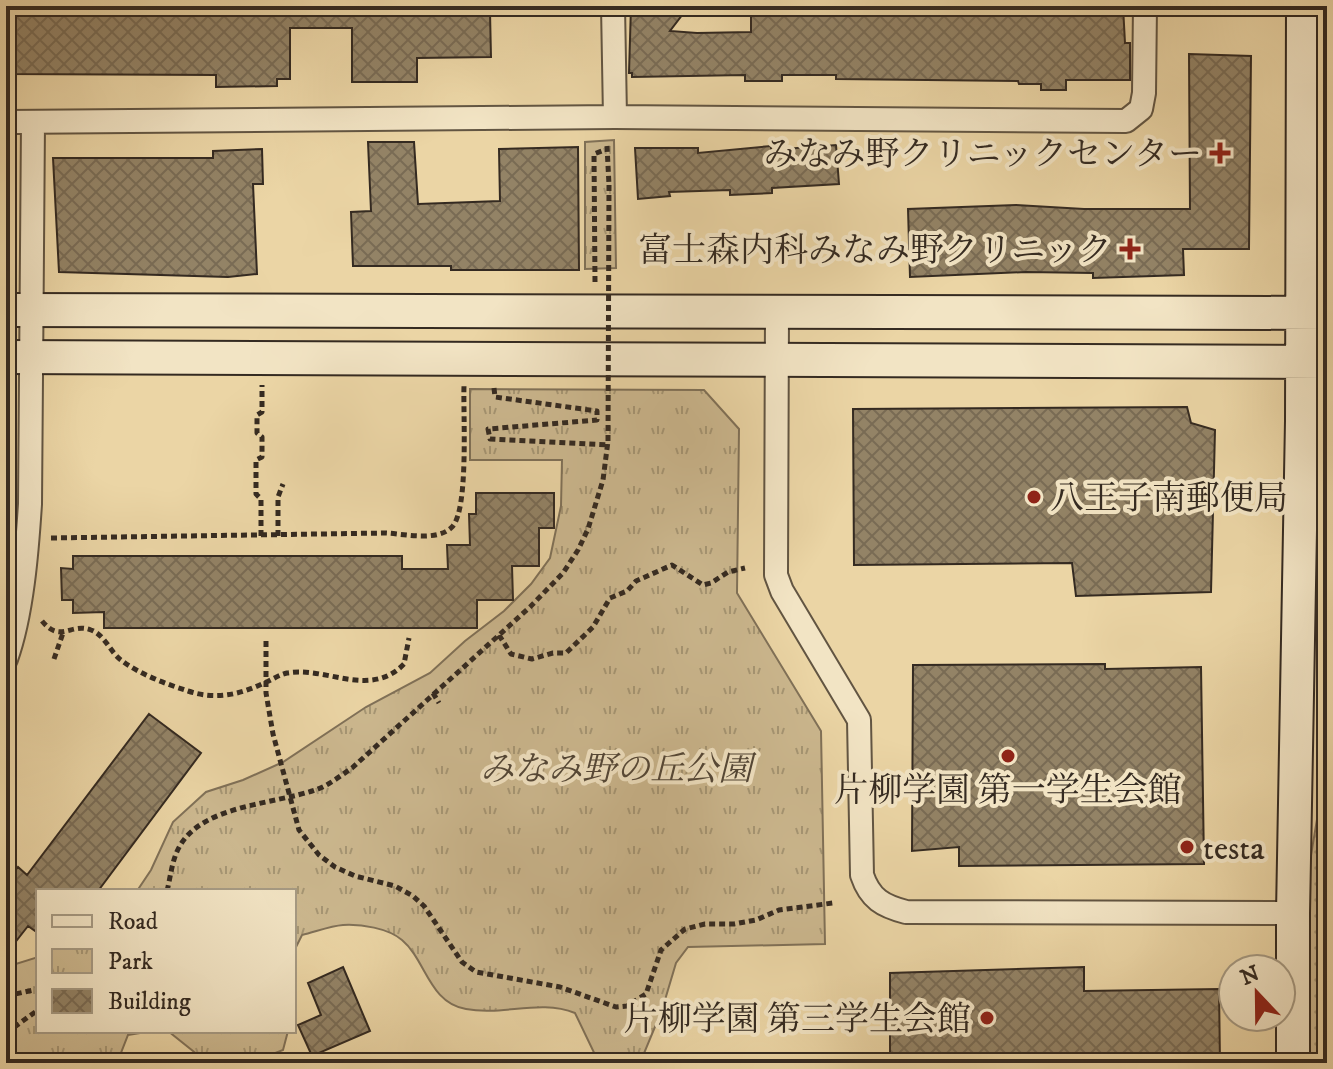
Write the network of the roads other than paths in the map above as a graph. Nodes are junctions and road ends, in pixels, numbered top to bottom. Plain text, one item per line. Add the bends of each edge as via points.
1 (613, 6) edge
2 (1145, 6) edge
3 (1303, 6) edge
4 (615, 117) junction
5 (6, 122) edge
6 (33, 122) junction
7 (19, 310) edge
8 (777, 311) junction
9 (1315, 313) edge
10 (19, 357) edge
11 (776, 360) junction
12 (1314, 362) edge
13 (16, 560) edge
14 (6, 659) edge
15 (1293, 913) junction
16 (1293, 1063) edge

1 - 4 street
2 - 4 street via 1144,93 1141,109 1126,121
3 - 9 street
4 - 6 street
5 - 6 street
6 - 7 street
7 - 8 street
7 - 10 street
8 - 9 street
8 - 11 street
9 - 12 street
10 - 11 street
10 - 13 street via 30,504
11 - 12 street
11 - 15 street via 776,575 859,720 862,875 870,894 889,908 906,912
12 - 15 street
13 - 14 street via 12,641
15 - 16 street

